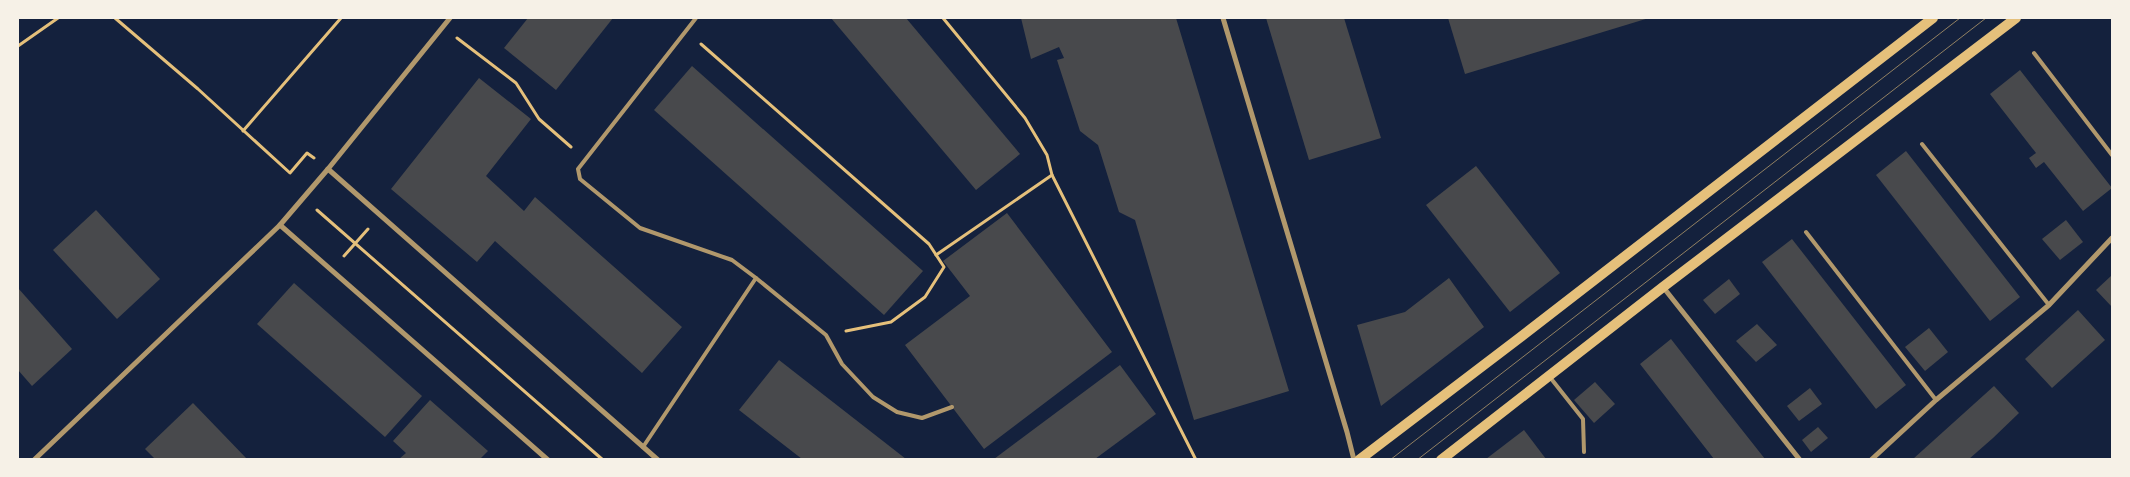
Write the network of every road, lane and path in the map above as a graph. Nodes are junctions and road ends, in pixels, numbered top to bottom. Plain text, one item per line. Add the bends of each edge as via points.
1 (58, 18) edge
2 (115, 18) edge
3 (341, 18) edge
4 (450, 18) edge
5 (696, 18) edge
6 (943, 18) edge
7 (1223, 18) edge
8 (1933, 18) edge
9 (2016, 18) edge
10 (442, 27) junction
11 (686, 31) junction
12 (18, 46) edge
13 (2034, 53) dead end
14 (243, 131) junction
15 (1922, 144) dead end
16 (2112, 155) edge
17 (584, 159) junction
18 (328, 169) junction
19 (1052, 175) junction
20 (303, 198) junction
21 (380, 216) junction
22 (280, 225) junction
23 (1806, 232) dead end
24 (2112, 238) edge
25 (355, 243) junction
26 (936, 255) junction
27 (331, 270) junction
28 (756, 278) junction
29 (1663, 286) junction
30 (2049, 305) junction
31 (826, 335) junction
32 (1548, 376) junction
33 (1936, 400) junction
34 (952, 407) dead end
35 (643, 446) junction
36 (1584, 452) dead end
37 (34, 460) edge
38 (548, 460) edge
39 (603, 460) edge
40 (658, 460) edge
41 (1196, 460) edge
42 (1354, 460) edge
43 (1359, 460) edge
44 (1441, 460) edge
45 (1800, 460) edge
46 (1871, 460) edge

1 - 12 path
2 - 14 path
3 - 14 path
4 - 10 street
5 - 11 lane
6 - 19 path via 1024,118 1047,155
7 - 42 street
8 - 43 main road
9 - 29 main road
10 - 17 path via 516,83 539,119
10 - 18 street
11 - 17 lane
11 - 26 path via 929,244
13 - 16 lane
14 - 18 path via 290,173 307,153
15 - 30 lane
17 - 28 lane via 578,169 580,179 640,228 732,260
18 - 20 street
18 - 21 street
19 - 26 path
19 - 41 path
20 - 22 street
20 - 25 path
21 - 25 path
21 - 35 street
22 - 27 street
22 - 37 street
23 - 33 lane
24 - 30 street
25 - 27 path
25 - 39 path
26 - 31 path via 944,267 925,297 891,322
27 - 38 street
28 - 31 lane
28 - 35 lane
29 - 32 main road
29 - 45 street
30 - 33 street
31 - 34 lane via 842,364 873,397 897,412 922,418
32 - 36 lane via 1583,418
32 - 44 main road
33 - 46 street
35 - 40 street

